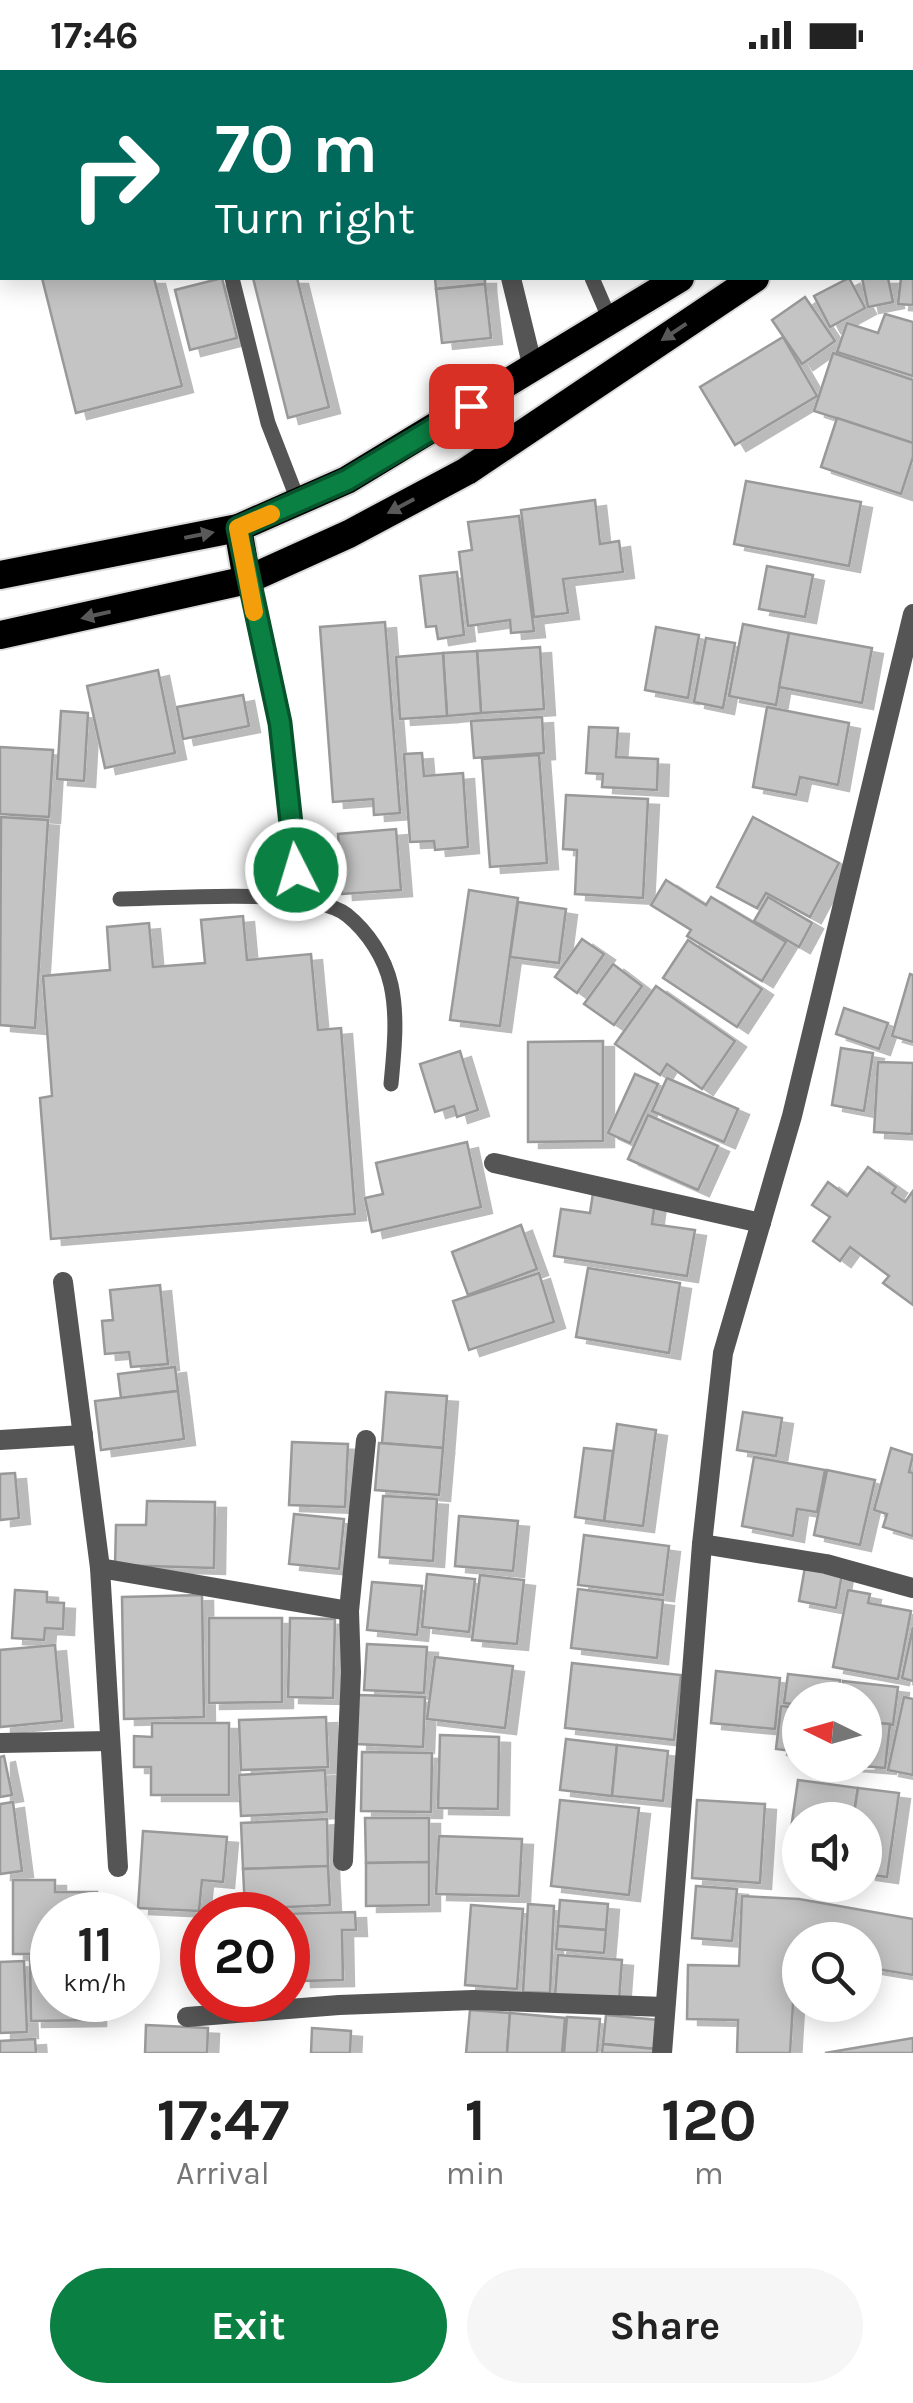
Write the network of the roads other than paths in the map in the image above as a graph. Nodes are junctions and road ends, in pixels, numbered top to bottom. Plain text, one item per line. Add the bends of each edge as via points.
1 (232, 280) edge
2 (512, 280) edge
3 (593, 280) edge
4 (677, 280) edge
5 (753, 280) edge
6 (611, 322) junction
7 (533, 368) junction
8 (299, 504) junction
9 (238, 528) junction
10 (0, 574) edge
11 (247, 580) junction
12 (913, 614) edge
13 (0, 635) edge
14 (298, 898) junction
15 (120, 899) dead end
16 (392, 1084) dead end
17 (494, 1163) dead end
18 (761, 1223) junction
19 (63, 1282) dead end
20 (82, 1435) junction
21 (0, 1440) edge
22 (366, 1440) dead end
23 (702, 1544) junction
24 (100, 1568) junction
25 (913, 1588) edge
26 (350, 1611) junction
27 (109, 1740) junction
28 (0, 1742) edge
29 (343, 1861) dead end
30 (118, 1866) dead end
31 (310, 2007) edge
32 (664, 2007) junction
33 (662, 2053) edge

1 - 8 lane via 268,422
2 - 7 street
3 - 6 lane
4 - 6 highway
5 -> 11 highway via 466,471
6 - 7 highway
7 - 8 highway
8 - 9 highway
10 -> 9 highway
9 - 11 highway
11 -> 13 highway
11 - 14 lane via 280,723
12 - 18 street
14 - 15 lane
14 - 16 lane via 344,913 373,943 391,986
17 - 18 street
18 - 23 street via 722,1353
19 - 20 street
20 - 21 street
20 - 24 street
22 - 26 street
23 - 25 street via 826,1564
23 - 32 street
24 - 26 street
24 - 27 street
26 - 29 street
27 - 28 street
27 - 30 street
31 - 32 street via 473,2000
32 - 33 street

